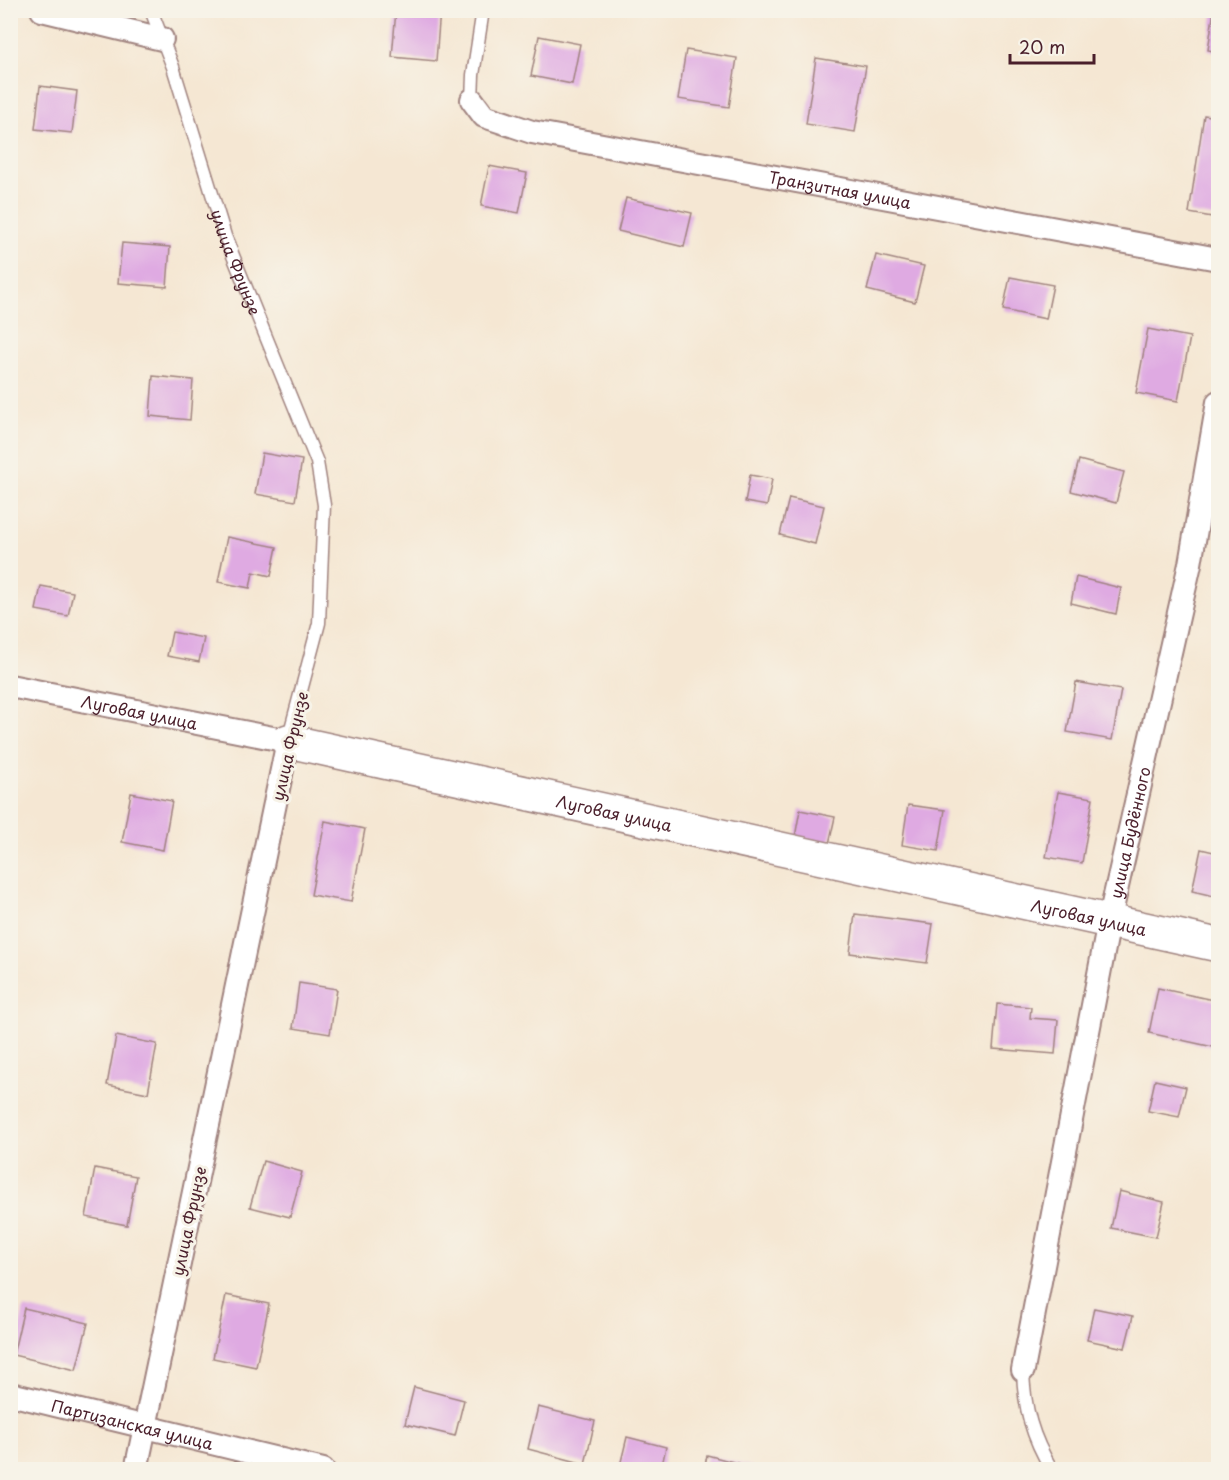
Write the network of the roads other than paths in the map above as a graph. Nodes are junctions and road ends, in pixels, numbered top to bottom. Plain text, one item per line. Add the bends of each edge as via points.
1 (42, 10) edge
2 (151, 10) edge
3 (483, 10) edge
4 (162, 39) junction
5 (472, 100) joint
6 (1218, 259) edge
7 (1218, 402) edge
8 (10, 686) edge
9 (288, 741) junction
10 (1109, 922) junction
11 (1218, 945) edge
12 (1023, 1370) joint
13 (10, 1394) edge
14 (146, 1426) junction
15 (136, 1470) edge
16 (323, 1470) edge
17 (1052, 1470) edge

1 - 4 street
2 - 4 lane, улица Фрунзе
3 - 5 lane
4 - 9 lane, улица Фрунзе via 225,236 317,462 324,505 319,623
5 - 6 street, Транзитная улица via 484,116 532,132
7 - 10 street, улица Будённого via 1190,564
8 - 9 street, Луговая улица
9 - 10 street, Луговая улица
9 - 14 street, улица Фрунзе
10 - 11 street, Луговая улица
10 - 12 street, улица Будённого
12 - 17 lane via 1030,1428
13 - 14 street, Партизанская улица
14 - 15 street, улица Фрунзе
14 - 16 street, Партизанская улица

